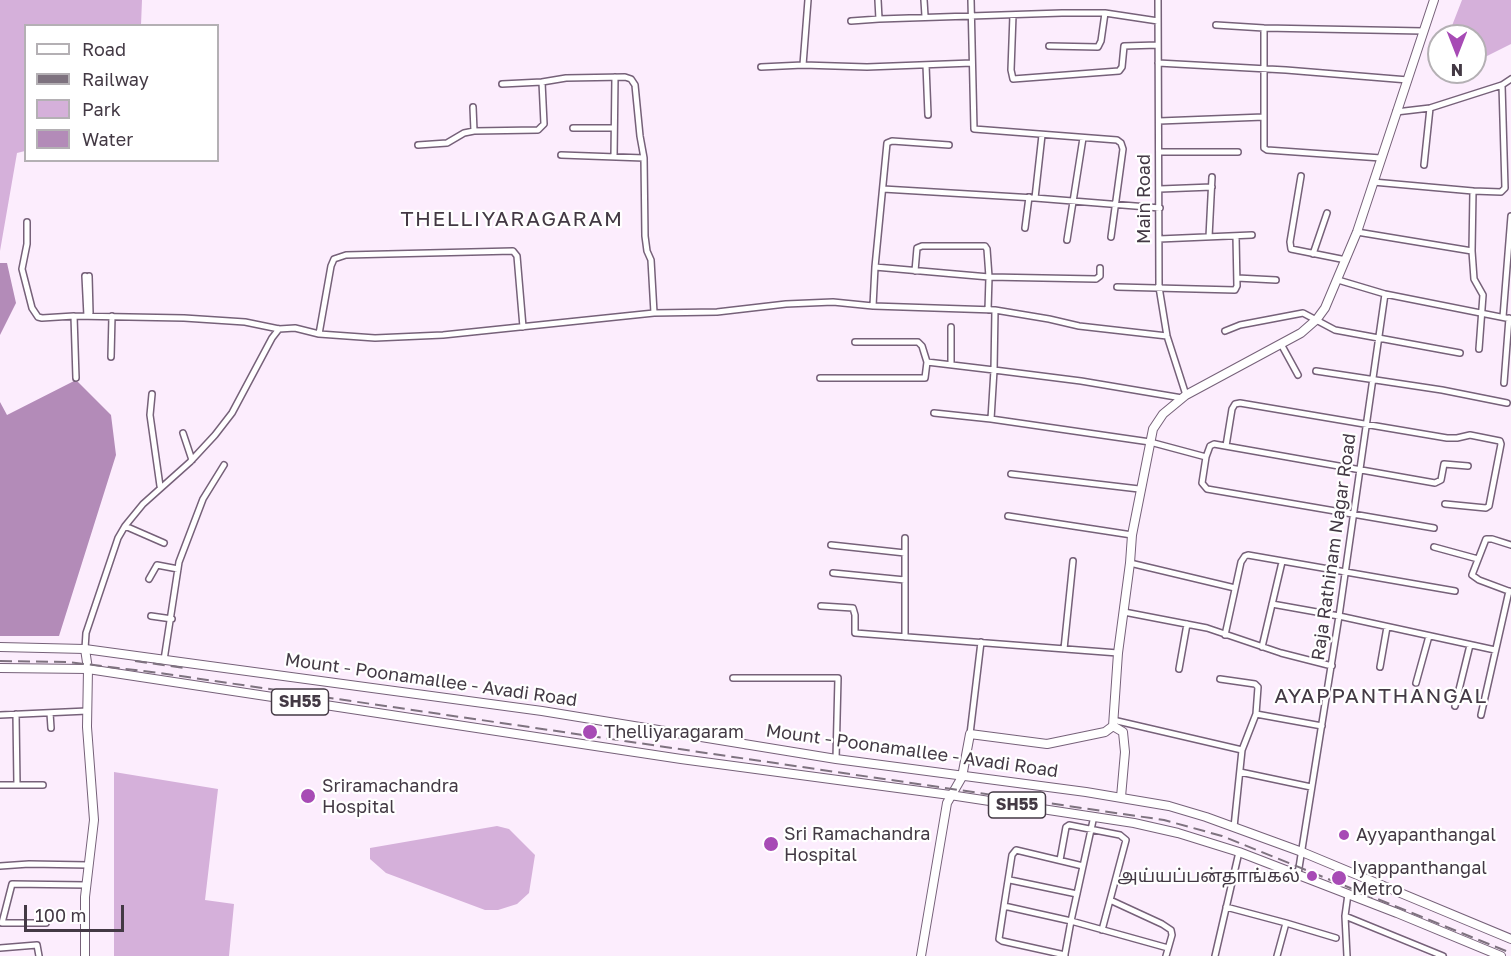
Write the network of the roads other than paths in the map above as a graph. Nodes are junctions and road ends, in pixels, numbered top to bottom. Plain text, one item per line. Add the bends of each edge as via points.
1 (808, 0) edge
2 (878, 0) edge
3 (924, 0) edge
4 (971, 0) edge
5 (1158, 0) edge
6 (1434, 0) edge
7 (1106, 13) junction
8 (971, 15) junction
9 (1013, 15) junction
10 (925, 16) junction
11 (879, 19) junction
12 (851, 21) dead end
13 (1158, 21) junction
14 (1216, 25) dead end
15 (1264, 28) junction
16 (1423, 32) junction
17 (1158, 45) junction
18 (1049, 46) dead end
19 (972, 63) junction
20 (1158, 63) junction
21 (803, 65) junction
22 (926, 65) junction
23 (760, 67) dead end
24 (1265, 69) junction
25 (615, 77) junction
26 (1511, 79) edge
27 (1408, 80) junction
28 (542, 82) junction
29 (502, 84) dead end
30 (1502, 85) junction
31 (473, 107) dead end
32 (1430, 108) junction
33 (1396, 112) junction
34 (927, 115) dead end
35 (1264, 117) junction
36 (1159, 121) junction
37 (573, 128) dead end
38 (614, 128) junction
39 (474, 131) junction
40 (1042, 135) junction
41 (1083, 138) junction
42 (418, 145) dead end
43 (949, 145) dead end
44 (1160, 152) junction
45 (1238, 152) dead end
46 (561, 155) dead end
47 (614, 157) junction
48 (644, 158) junction
49 (1381, 158) junction
50 (1424, 165) dead end
51 (1301, 176) dead end
52 (1212, 177) dead end
53 (1373, 182) junction
54 (1212, 187) junction
55 (883, 189) junction
56 (1160, 189) junction
57 (1473, 191) junction
58 (1032, 197) junction
59 (1073, 201) junction
60 (1116, 204) junction
61 (1160, 208) junction
62 (1328, 213) dead end
63 (1511, 216) edge
64 (27, 222) dead end
65 (1025, 228) dead end
66 (1357, 232) junction
67 (1252, 235) dead end
68 (1236, 236) junction
69 (1111, 237) dead end
70 (1209, 237) junction
71 (1159, 239) junction
72 (1067, 240) dead end
73 (1472, 250) junction
74 (1313, 254) junction
75 (1346, 260) junction
76 (875, 267) junction
77 (1100, 268) dead end
78 (915, 271) junction
79 (86, 276) dead end
80 (989, 277) junction
81 (1237, 278) junction
82 (1276, 280) dead end
83 (1338, 280) junction
84 (1117, 287) dead end
85 (1159, 287) junction
86 (1385, 294) junction
87 (873, 306) junction
88 (988, 310) junction
89 (995, 310) junction
90 (654, 313) junction
91 (1483, 313) junction
92 (75, 316) junction
93 (89, 316) junction
94 (112, 316) junction
95 (1508, 318) edge
96 (1317, 319) junction
97 (524, 327) junction
98 (951, 327) dead end
99 (279, 329) junction
100 (1225, 331) dead end
101 (319, 333) junction
102 (1167, 336) junction
103 (1378, 338) junction
104 (855, 342) dead end
105 (1281, 344) junction
106 (1479, 349) dead end
107 (1460, 353) dead end
108 (111, 357) dead end
109 (927, 362) junction
110 (951, 364) junction
111 (994, 370) junction
112 (1316, 371) dead end
113 (1298, 375) dead end
114 (76, 378) dead end
115 (820, 378) dead end
116 (1372, 380) junction
117 (1504, 383) dead end
118 (152, 394) dead end
119 (1184, 396) junction
120 (1507, 403) dead end
121 (934, 413) dead end
122 (991, 418) junction
123 (1367, 425) junction
124 (183, 433) dead end
125 (1150, 442) junction
126 (1226, 446) junction
127 (1206, 457) junction
128 (192, 460) junction
129 (224, 465) dead end
130 (1468, 465) dead end
131 (1359, 470) junction
132 (1011, 474) dead end
133 (160, 486) junction
134 (1139, 489) junction
135 (1445, 504) dead end
136 (1354, 515) junction
137 (1008, 516) dead end
138 (125, 526) junction
139 (1434, 528) dead end
140 (1131, 535) junction
141 (905, 538) dead end
142 (164, 543) dead end
143 (831, 545) dead end
144 (1511, 545) edge
145 (1434, 547) dead end
146 (905, 553) junction
147 (1478, 559) junction
148 (1073, 561) dead end
149 (1282, 562) junction
150 (1130, 563) junction
151 (178, 569) junction
152 (833, 573) dead end
153 (1345, 573) junction
154 (149, 579) dead end
155 (905, 580) junction
156 (1235, 588) junction
157 (1455, 591) dead end
158 (1510, 591) edge
159 (1272, 604) junction
160 (821, 606) dead end
161 (1124, 612) junction
162 (151, 616) dead end
163 (1339, 616) junction
164 (172, 619) junction
165 (1187, 624) junction
166 (1387, 627) junction
167 (1225, 635) junction
168 (1429, 636) junction
169 (905, 637) junction
170 (981, 642) junction
171 (1470, 645) junction
172 (1262, 647) junction
173 (0, 648) edge
174 (85, 649) junction
175 (1064, 649) junction
176 (1495, 650) junction
177 (1118, 653) junction
178 (164, 660) junction
179 (1332, 666) junction
180 (0, 668) edge
181 (1380, 668) dead end
182 (88, 669) junction
183 (1179, 669) dead end
184 (733, 678) dead end
185 (1220, 679) dead end
186 (1416, 683) dead end
187 (1455, 706) dead end
188 (87, 711) junction
189 (16, 714) junction
190 (50, 714) junction
191 (1256, 714) junction
192 (1481, 715) dead end
193 (0, 716) edge
194 (1113, 723) junction
195 (1322, 726) junction
196 (51, 728) dead end
197 (970, 734) junction
198 (1242, 750) junction
199 (836, 759) junction
200 (1240, 772) junction
201 (962, 777) junction
202 (0, 785) edge
203 (17, 785) junction
204 (43, 785) dead end
205 (1311, 787) junction
206 (950, 795) junction
207 (1121, 797) junction
208 (1094, 816) junction
209 (1234, 827) junction
210 (1091, 829) junction
211 (1239, 852) junction
212 (1302, 852) junction
213 (1060, 860) junction
214 (88, 865) junction
215 (0, 866) edge
216 (1083, 866) junction
217 (1298, 874) junction
218 (1010, 880) junction
219 (86, 885) junction
220 (1077, 894) junction
221 (1348, 894) junction
222 (1110, 900) junction
223 (1004, 906) junction
224 (1226, 907) junction
225 (1345, 916) junction
226 (1071, 921) junction
227 (46, 922) dead end
228 (1286, 923) junction
229 (1102, 930) junction
230 (1336, 938) dead end
231 (1511, 939) edge
232 (0, 948) edge
233 (1168, 948) junction
234 (1065, 955) edge
235 (39, 956) edge
236 (85, 956) edge
237 (921, 956) edge
238 (1166, 956) edge
239 (1215, 956) edge
240 (1277, 956) edge
241 (1347, 956) edge
242 (1443, 956) edge
243 (1501, 956) edge

1 - 21 street
2 - 11 street
3 - 10 street
4 - 8 street
5 - 13 street, Main Road
6 - 16 street
7 - 9 street
7 - 13 street
7 - 18 street via 1098,47
8 - 9 street
8 - 10 street
8 - 19 street
9 - 17 street via 1013,79 1116,72 1122,67 1124,46
10 - 11 street
11 - 12 street
13 - 17 street, Main Road
14 - 15 street
15 - 16 street
15 - 24 street
16 - 27 street
17 - 20 street, Main Road
19 - 22 street
19 - 40 street via 974,129
20 - 24 street
20 - 36 street, Main Road
21 - 22 street
21 - 23 street
22 - 34 street
24 - 27 street
24 - 35 street
25 - 28 street
25 - 38 street
25 - 48 street via 629,78 635,85
26 - 30 street
27 - 33 street
28 - 29 street
28 - 39 street via 542,128
30 - 32 street
30 - 57 street via 1505,188 1501,192
31 - 39 street
32 - 33 street
32 - 50 street
33 - 49 street
35 - 36 street
35 - 49 street via 1262,145 1267,150
36 - 44 street, Main Road
37 - 38 street
38 - 47 street
39 - 42 street via 447,143
40 - 41 street
40 - 58 street
41 - 59 street
41 - 60 street via 1117,140 1123,145
43 - 55 street via 889,141
44 - 45 street
44 - 56 street, Main Road
46 - 47 street
47 - 48 street
48 - 90 street via 645,236 652,269
49 - 53 street
51 - 74 street via 1290,245 1293,250
52 - 54 street
53 - 57 street
53 - 66 street
54 - 56 street
54 - 70 street
55 - 58 street
55 - 76 street
56 - 61 street, Main Road
57 - 73 street
58 - 59 street
58 - 65 street
59 - 60 street
59 - 72 street
60 - 61 street
60 - 69 street
61 - 71 street, Main Road
62 - 74 street
63 - 95 street
64 - 92 street via 22,269 34,313 42,318
66 - 73 street
66 - 75 street
67 - 68 street
68 - 70 street
68 - 81 street
70 - 71 street
71 - 85 street, Main Road
73 - 91 street via 1475,283 1483,295
74 - 75 street
75 - 83 street
76 - 78 street
76 - 87 street
77 - 80 street via 1096,279
78 - 80 street
78 - 80 street via 919,246 982,246 987,249
79 - 93 street
80 - 88 street
81 - 82 street
81 - 85 street via 1233,291
83 - 86 street
83 - 96 street
84 - 85 street
85 - 102 street, Main Road
86 - 91 street
86 - 103 street, Raja Rathinam Nagar Road
87 - 88 street
87 - 90 street via 818,302 717,312
88 - 89 street
89 - 102 street via 1079,326
89 - 111 street
90 - 97 street
91 - 95 street
91 - 106 street
92 - 93 street
92 - 114 street
93 - 94 street
94 - 99 street via 245,322
94 - 108 street
95 - 117 street
96 - 100 street via 1303,313
96 - 103 street via 1335,330
96 - 105 street
97 - 101 street via 375,338
97 - 101 street via 515,251 358,254 334,259
98 - 110 street
99 - 101 street
99 - 128 street via 232,413
102 - 119 street, Main Road
103 - 107 street
103 - 116 street, Raja Rathinam Nagar Road
104 - 109 street via 918,342
105 - 113 street
105 - 119 street
109 - 110 street
109 - 115 street via 926,378
110 - 111 street
111 - 119 street
111 - 122 street
112 - 116 street
116 - 120 street
116 - 123 street, Raja Rathinam Nagar Road
118 - 133 street via 150,415
119 - 125 street via 1163,414
121 - 122 street
122 - 125 street
123 - 126 street via 1240,402 1232,409
123 - 131 street, Raja Rathinam Nagar Road
123 - 135 street via 1500,441 1489,506
124 - 128 street
125 - 127 street
125 - 134 street
126 - 127 street via 1211,445
126 - 131 street
127 - 136 street via 1202,483 1207,489
128 - 133 street
129 - 151 street via 203,499
130 - 131 street via 1444,464 1441,480 1435,483
131 - 136 street, Raja Rathinam Nagar Road
132 - 134 street
133 - 138 street
134 - 140 street
136 - 139 street
136 - 153 street, Raja Rathinam Nagar Road
137 - 140 street
138 - 142 street
138 - 174 street via 86,633
140 - 150 street
141 - 146 street
143 - 146 street
144 - 147 street via 1488,538
145 - 147 street
146 - 155 street
147 - 158 street via 1473,577
148 - 175 street
149 - 153 street
149 - 156 street via 1245,556
149 - 159 street
150 - 156 street
150 - 161 street
151 - 154 street via 157,565
151 - 164 street
152 - 155 street
153 - 157 street
153 - 163 street, Raja Rathinam Nagar Road
155 - 169 street
156 - 167 street
158 - 176 street
159 - 163 street
159 - 172 street
160 - 169 street via 853,608 855,633
161 - 165 street
161 - 177 street
162 - 164 street
163 - 166 street
163 - 179 street, Raja Rathinam Nagar Road
164 - 178 street
165 - 167 street
165 - 183 street
166 - 168 street
166 - 181 street
167 - 172 street
168 - 171 street
168 - 186 street
169 - 170 street
170 - 175 street
170 - 197 street
171 - 176 street
171 - 187 street
172 - 179 street
173 - 174 main road, Mount - Poonamallee - Avadi Road / SH55
174 - 178 main road, Mount - Poonamallee - Avadi Road / SH55
174 - 182 street
175 - 177 street
176 - 192 street
177 - 194 street
178 - 199 main road, Mount - Poonamallee - Avadi Road / SH55 via 542,711
179 - 195 street, Raja Rathinam Nagar Road
180 - 182 main road, SH55
182 - 188 street
182 - 206 main road, SH55 via 681,759
184 - 199 street via 838,678
185 - 191 street via 1257,685
188 - 190 street
188 - 214 street via 94,820
189 - 190 street
189 - 193 street
189 - 203 street
190 - 196 street
191 - 195 street
191 - 198 street
194 - 197 street via 1105,732 1047,744
194 - 198 street
194 - 207 street via 1123,732
195 - 205 street, Raja Rathinam Nagar Road
197 - 201 street
198 - 200 street
199 - 201 main road, Mount - Poonamallee - Avadi Road / SH55
200 - 205 street
200 - 209 street
201 - 206 street
201 - 207 main road, Mount - Poonamallee - Avadi Road / SH55
202 - 203 street
203 - 204 street
205 - 212 street, Raja Rathinam Nagar Road
206 - 208 main road, SH55
206 - 237 street
207 - 209 main road, Mount - Poonamallee - Avadi Road / SH55 via 1169,806
208 - 210 street
208 - 211 main road, SH55 via 1178,833
209 - 212 main road, Mount - Poonamallee - Avadi Road / SH55
210 - 213 street via 1066,827
210 - 216 street
210 - 222 street via 1126,840
211 - 217 main road, SH55
211 - 224 street
212 - 217 street, Raja Rathinam Nagar Road
212 - 231 main road, Mount - Poonamallee - Avadi Road / SH55
213 - 216 street
213 - 218 street via 1016,850
214 - 215 street
214 - 219 street
216 - 220 street
217 - 221 main road, SH55
218 - 220 street
218 - 223 street
219 - 227 street via 12,884 2,923
219 - 236 street
220 - 226 street
221 - 225 street
221 - 243 main road, SH55
222 - 229 street
222 - 233 street via 1167,926 1172,935
223 - 226 street
223 - 234 street via 999,939
224 - 228 street
224 - 239 street
225 - 241 street
225 - 242 street
226 - 229 street
226 - 234 street
228 - 230 street
228 - 240 street
229 - 233 street
232 - 235 street via 37,945
233 - 238 street

